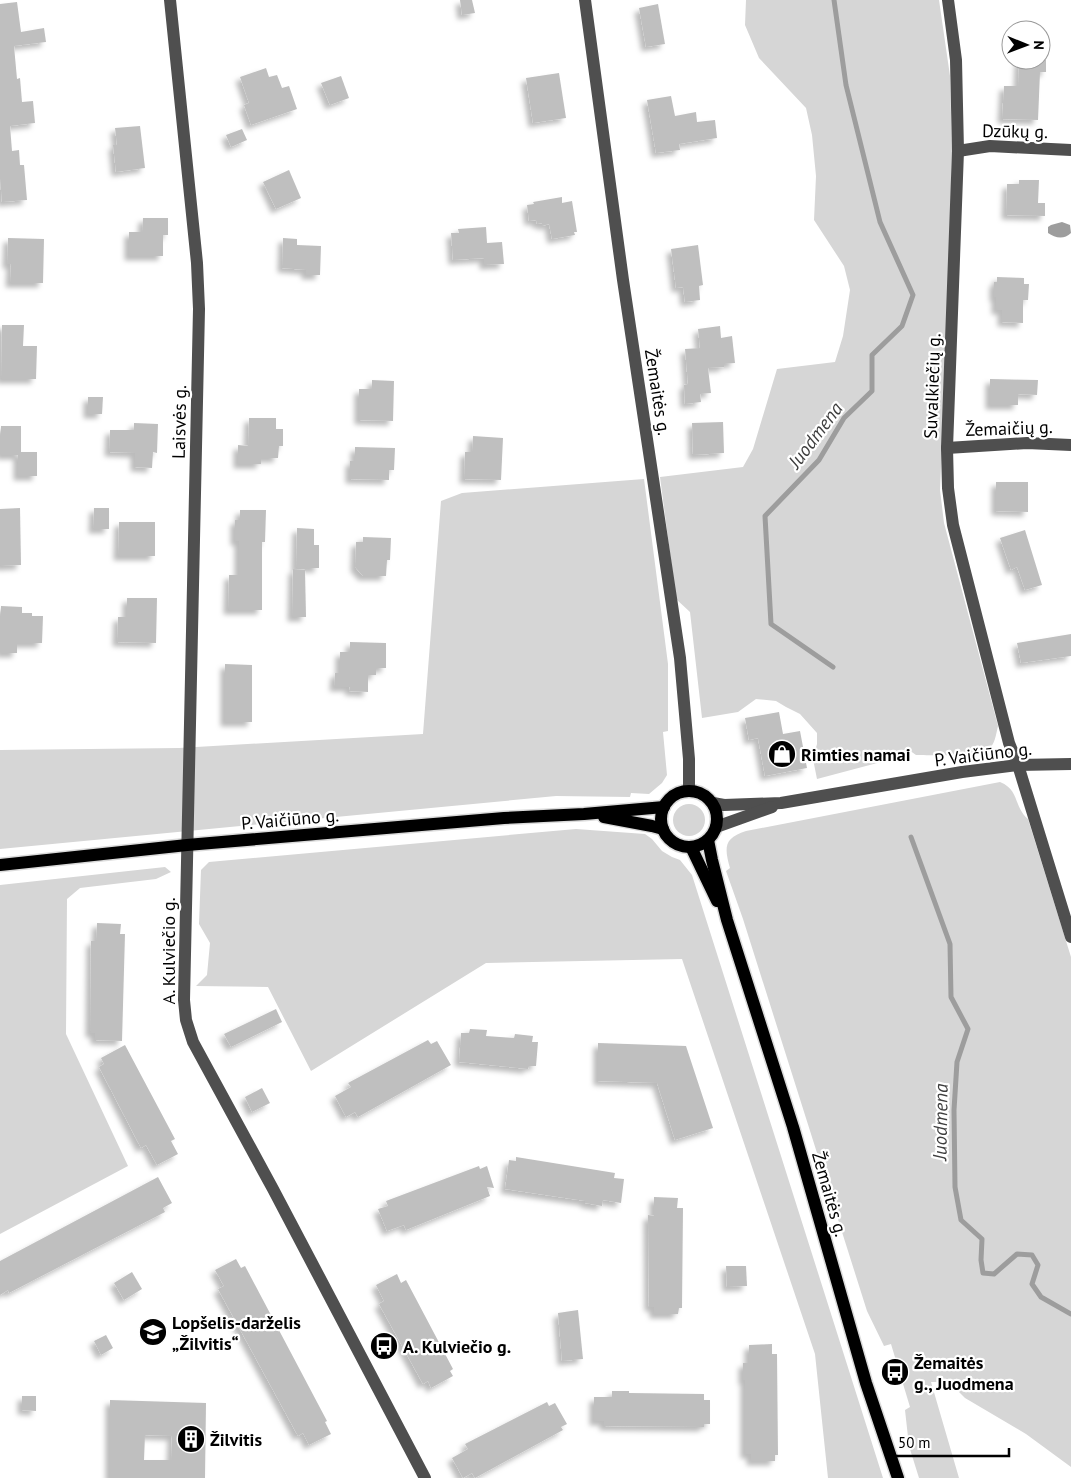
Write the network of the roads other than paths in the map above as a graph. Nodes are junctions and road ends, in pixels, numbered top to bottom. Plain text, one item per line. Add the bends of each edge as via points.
1 (170, 0) edge
2 (585, 0) edge
3 (948, 0) edge
4 (1071, 150) edge
5 (958, 151) junction
6 (1071, 445) edge
7 (947, 448) junction
8 (1071, 764) edge
9 (1018, 765) junction
10 (690, 790) junction
11 (713, 803) junction
12 (781, 803) junction
13 (664, 807) junction
14 (584, 814) junction
15 (716, 828) junction
16 (663, 829) junction
17 (708, 840) junction
18 (187, 845) junction
19 (691, 847) junction
20 (0, 865) edge
21 (727, 920) junction
22 (1071, 937) edge
23 (425, 1478) edge
24 (898, 1478) edge

1 - 18 street, Laisvės g. via 197,263 198,309
2 - 10 street, Žemaitės g. via 624,290 680,658
3 - 5 street, Suvalkiečių g. via 956,60
4 - 5 street, Dzūkų g. via 990,146
5 - 7 street, Suvalkiečių g.
6 - 7 street, Žemaičių g. via 1027,443
7 - 9 street, Suvalkiečių g. via 953,525
8 - 9 street, P. Vaičiūno g.
9 - 12 street, P. Vaičiūno g.
9 - 22 street, Suvalkiečių g.
10 - 11 main road via 703,794
10 - 13 main road via 679,792
11 - 12 street, P. Vaičiūno g.
11 - 15 main road
12 - 15 street, P. Vaičiūno g.
13 - 14 main road, P. Vaičiūno g.
13 - 16 main road
14 - 16 main road, P. Vaičiūno g.
14 - 18 main road, P. Vaičiūno g.
15 - 17 main road
16 - 19 main road via 679,846
17 - 19 main road
17 - 21 main road, Žemaitės g.
18 - 20 main road, P. Vaičiūno g.
18 - 23 street, A. Kulviečio g. via 184,1000 193,1042
19 - 21 main road, Žemaitės g.
21 - 24 main road, Žemaitės g. via 793,1127 866,1383

